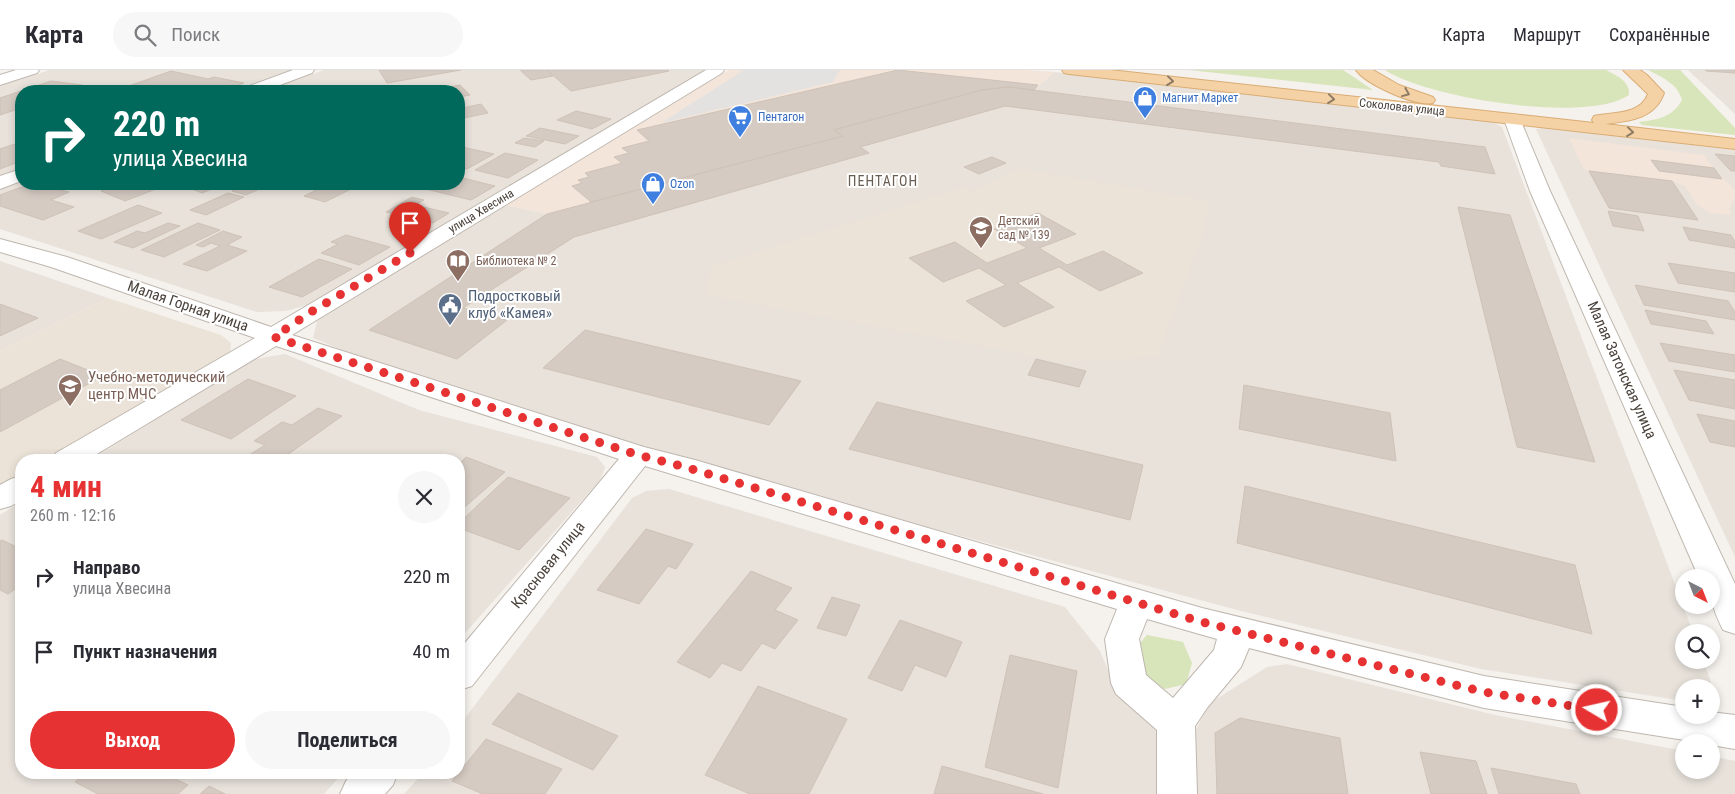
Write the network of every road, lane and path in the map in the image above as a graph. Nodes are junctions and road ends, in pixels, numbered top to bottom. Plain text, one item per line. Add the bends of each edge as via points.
1 (32, 70) edge
2 (307, 70) edge
3 (717, 70) edge
4 (1069, 70) edge
5 (1363, 70) edge
6 (1630, 70) edge
7 (0, 80) edge
8 (266, 85) edge
9 (1512, 119) junction
10 (1735, 144) edge
11 (15, 177) edge
12 (0, 183) edge
13 (0, 245) edge
14 (274, 337) junction
15 (76, 454) edge
16 (638, 455) junction
17 (15, 490) edge
18 (0, 499) edge
19 (1136, 603) junction
20 (1735, 620) edge
21 (1237, 630) junction
22 (465, 668) edge
23 (1176, 723) junction
24 (1735, 732) edge
25 (373, 779) edge
26 (360, 794) edge
27 (1177, 794) edge

1 - 7 street
2 - 8 street
3 - 14 street, улица Хвесина
4 -> 9 main road, Соколовая улица
5 -> 9 main road via 1385,84 1418,97
6 - 9 main road via 1656,93 1650,106 1635,114 1587,122
9 -> 10 main road, Соколовая улица
9 - 20 street, Малая Затонская улица via 1540,191
11 - 12 street
13 - 14 street, Малая Горная улица via 59,262
14 - 15 street, улица Хвесина
14 - 16 street, Малая Горная улица
16 - 19 street, Малая Горная улица
16 - 22 street, Красновая улица
17 - 18 street
19 - 21 street, Малая Горная улица
19 - 23 street via 1122,639 1129,683
21 - 23 street via 1229,657
21 - 24 street, Малая Горная улица via 1484,692
23 - 27 street
25 - 26 street

